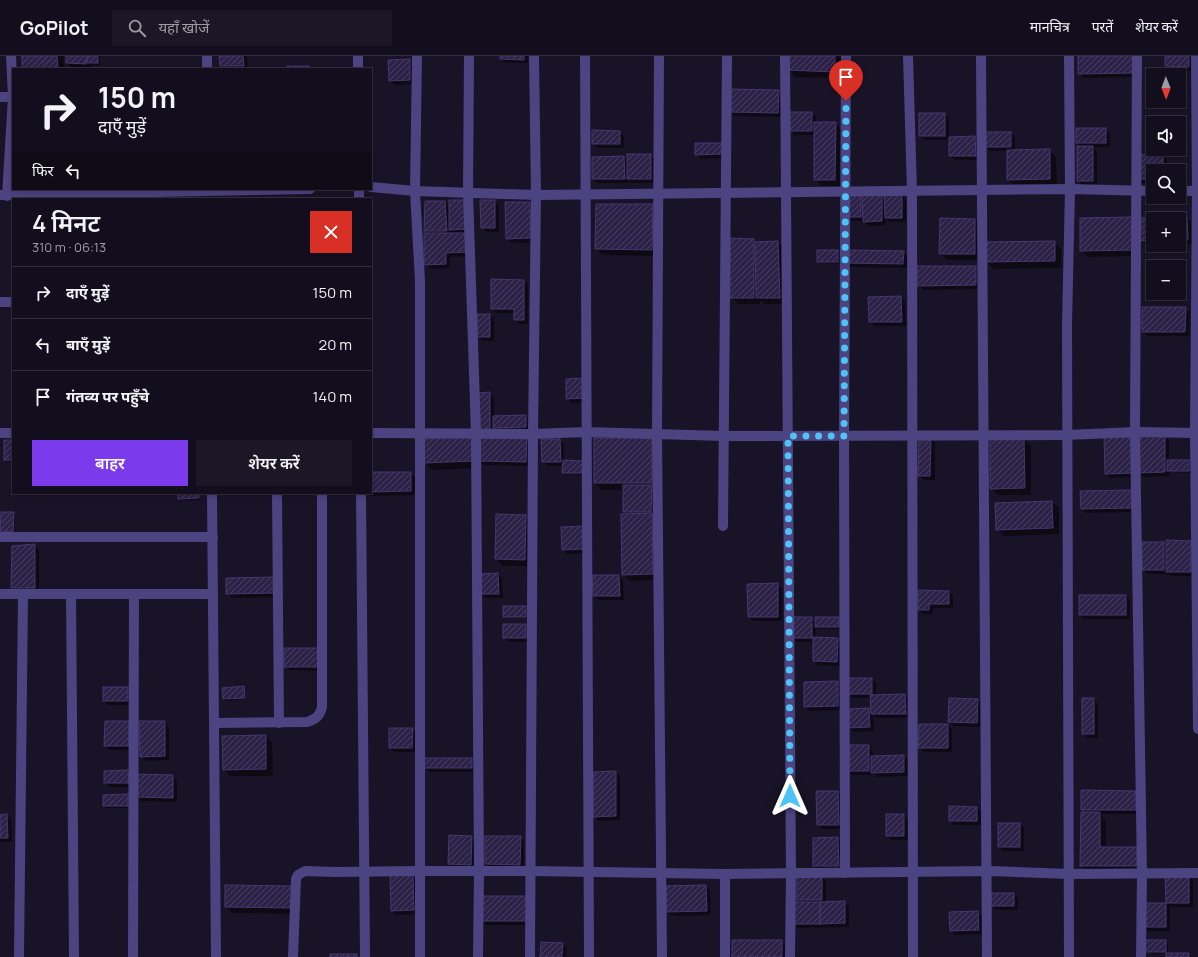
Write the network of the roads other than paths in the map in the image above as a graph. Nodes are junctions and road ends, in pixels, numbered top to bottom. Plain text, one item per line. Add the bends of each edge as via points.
1 (11, 56) edge
2 (207, 56) edge
3 (358, 56) edge
4 (417, 56) edge
5 (470, 56) edge
6 (534, 56) edge
7 (585, 56) edge
8 (659, 56) edge
9 (727, 56) edge
10 (785, 56) edge
11 (846, 56) edge
12 (908, 56) edge
13 (981, 56) edge
14 (1069, 56) edge
15 (1137, 56) edge
16 (1196, 56) edge
17 (207, 68) edge
18 (358, 68) edge
19 (12, 76) edge
20 (0, 97) edge
21 (12, 97) edge
22 (12, 108) edge
23 (372, 188) edge
24 (1070, 189) junction
25 (307, 190) edge
26 (912, 190) junction
27 (982, 190) junction
28 (415, 191) junction
29 (845, 191) junction
30 (1136, 191) junction
31 (1146, 191) edge
32 (1186, 191) edge
33 (1198, 191) edge
34 (786, 192) junction
35 (212, 193) edge
36 (468, 193) junction
37 (727, 193) junction
38 (295, 194) edge
39 (586, 194) junction
40 (658, 194) junction
41 (536, 195) junction
42 (4, 196) edge
43 (78, 196) edge
44 (0, 302) edge
45 (12, 302) edge
46 (586, 432) junction
47 (1136, 432) junction
48 (0, 433) edge
49 (12, 433) edge
50 (372, 433) edge
51 (419, 433) junction
52 (1196, 433) edge
53 (476, 434) junction
54 (533, 434) junction
55 (657, 434) junction
56 (984, 435) junction
57 (1067, 435) junction
58 (724, 436) junction
59 (788, 436) junction
60 (844, 436) junction
61 (913, 436) junction
62 (212, 494) edge
63 (277, 494) edge
64 (322, 494) edge
65 (361, 494) edge
66 (724, 526) dead end
67 (0, 537) edge
68 (213, 537) junction
69 (0, 594) edge
70 (22, 594) junction
71 (134, 594) junction
72 (213, 594) junction
73 (71, 595) junction
74 (214, 723) junction
75 (279, 723) junction
76 (1198, 729) edge
77 (419, 870) junction
78 (479, 871) junction
79 (530, 871) junction
80 (986, 871) junction
81 (364, 872) junction
82 (588, 872) junction
83 (913, 872) junction
84 (845, 873) junction
85 (1198, 873) edge
86 (660, 874) junction
87 (725, 874) junction
88 (791, 874) junction
89 (1069, 874) junction
90 (1142, 874) junction
91 (19, 957) edge
92 (74, 957) edge
93 (133, 957) edge
94 (216, 957) edge
95 (293, 957) edge
96 (364, 957) edge
97 (420, 957) edge
98 (478, 957) edge
99 (530, 957) edge
100 (589, 957) edge
101 (662, 957) edge
102 (725, 957) edge
103 (790, 957) edge
104 (913, 957) edge
105 (987, 957) edge
106 (1069, 957) edge
107 (1141, 957) edge

1 - 19 street
2 - 17 street
3 - 18 street
4 - 28 street
5 - 36 street
6 - 41 street
7 - 39 street
8 - 40 street
9 - 37 street
10 - 34 street
11 - 29 street
12 - 26 street
13 - 27 street
14 - 24 street
15 - 30 street
16 - 33 street
20 - 21 street
22 - 42 street
23 - 28 street
24 - 27 street
24 - 30 street
24 - 57 street via 1066,325
25 - 38 street
26 - 27 street
26 - 29 street
26 - 61 street
27 - 56 street
28 - 36 street
28 - 51 street via 420,281
29 - 34 street
29 - 60 street
30 - 31 street
30 - 47 street
32 - 33 street
33 - 52 street
34 - 37 street
34 - 59 street
35 - 38 street
35 - 43 street
36 - 41 street
36 - 53 street
37 - 40 street
37 - 58 street
39 - 40 street
39 - 41 street
39 - 46 street
40 - 55 street
41 - 54 street
42 - 43 street
44 - 45 street
46 - 54 street
46 - 55 street
46 - 82 street
47 - 52 street
47 - 57 street
47 - 90 street
48 - 49 street
50 - 51 street
51 - 53 street
51 - 77 street
52 - 76 street
53 - 54 street
53 - 78 street
54 - 79 street
55 - 58 street
55 - 86 street
56 - 57 street
56 - 61 street
56 - 80 street
57 - 89 street
58 - 59 street
58 - 66 street
59 - 60 street
59 - 88 street
60 - 61 street
60 - 84 street
61 - 83 street
62 - 68 street
63 - 75 street
64 - 75 street via 321,714 307,722
65 - 81 street
67 - 68 street
68 - 72 street
69 - 70 street
70 - 73 street
70 - 91 street
71 - 72 street
71 - 73 street
71 - 93 street
72 - 74 street
73 - 92 street
74 - 75 street
74 - 94 street
77 - 78 street
77 - 81 street
77 - 97 street
78 - 79 street
78 - 98 street
79 - 82 street
79 - 99 street
80 - 83 street
80 - 89 street
80 - 105 street
81 - 95 street via 305,871 298,875
81 - 96 street
82 - 86 street
82 - 100 street
83 - 84 street
83 - 104 street
84 - 88 street
85 - 90 street
86 - 87 street
86 - 101 street
87 - 88 street
87 - 102 street
88 - 103 street
89 - 90 street
89 - 106 street
90 - 107 street

